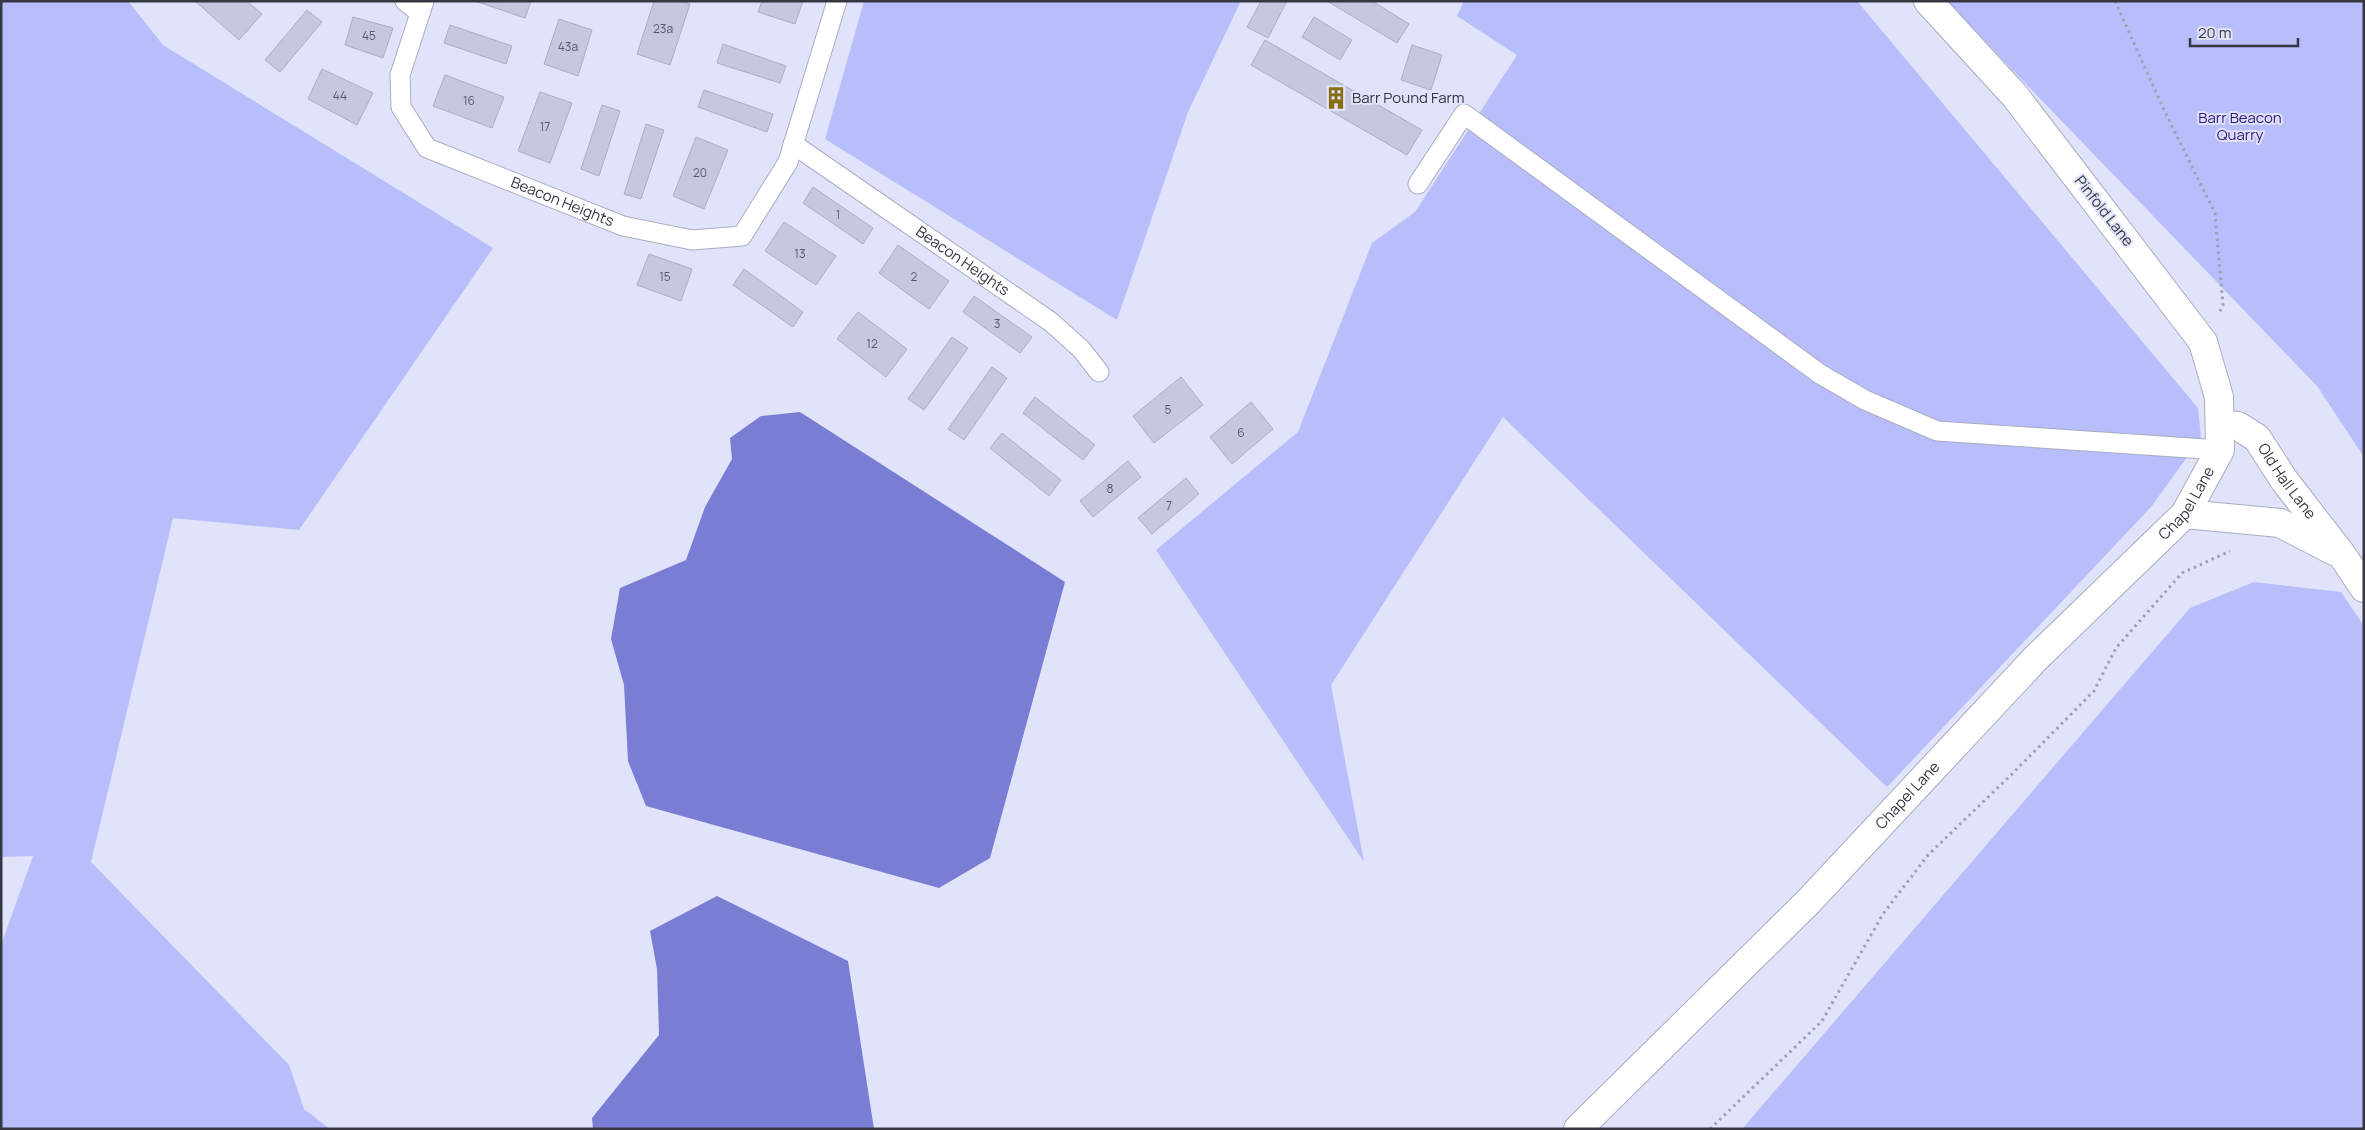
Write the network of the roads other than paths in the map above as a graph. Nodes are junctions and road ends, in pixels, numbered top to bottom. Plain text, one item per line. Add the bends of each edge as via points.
1 (405, 1) edge
2 (837, 1) edge
3 (1928, 1) edge
4 (422, 7) edge
5 (794, 144) junction
6 (1418, 184) dead end
7 (1099, 372) dead end
8 (2220, 438) junction
9 (2185, 514) junction
10 (2342, 555) junction
11 (2364, 588) edge
12 (1578, 1129) edge

1 - 4 lane, Beacon Heights
2 - 5 lane, Beacon Heights
3 - 8 street, Pinfold Lane via 2015,96 2203,342 2218,397
4 - 5 lane, Beacon Heights via 400,75 401,107 427,148 623,226 692,240 742,236 788,162
5 - 7 lane, Beacon Heights via 1051,322 1081,349
6 - 8 lane via 1464,114 1820,374 1866,400 1937,431
8 - 9 street, Chapel Lane
8 - 10 street, Old Hall Lane via 2238,426 2257,438 2284,480
9 - 10 street, Old Hall Lane via 2280,523
9 - 12 street, Chapel Lane via 2036,658 1809,901
10 - 11 street, Old Hall Lane

